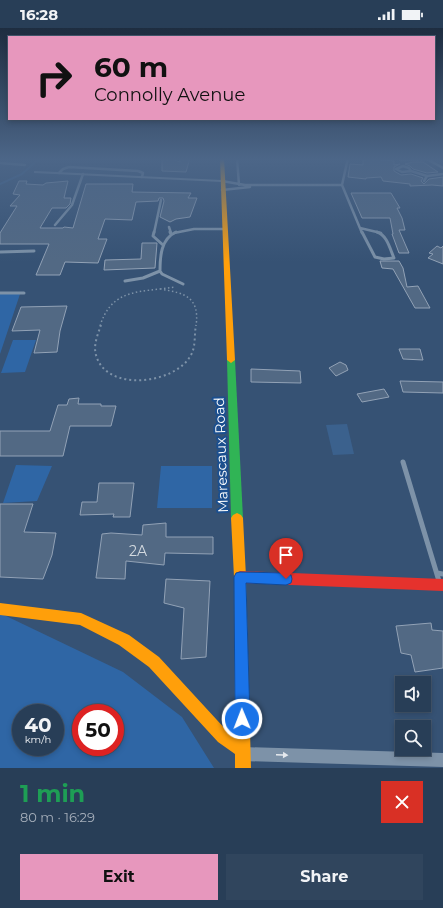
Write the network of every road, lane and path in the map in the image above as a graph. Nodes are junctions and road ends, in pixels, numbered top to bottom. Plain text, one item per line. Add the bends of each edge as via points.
1 (76, 193) edge
2 (223, 193) edge
3 (345, 193) edge
4 (161, 200) dead end
5 (55, 225) dead end
6 (169, 227) dead end
7 (225, 228) junction
8 (360, 228) junction
9 (171, 234) junction
10 (163, 245) junction
11 (34, 251) dead end
12 (0, 252) edge
13 (160, 271) junction
14 (125, 281) dead end
15 (183, 284) joint
16 (160, 289) junction
17 (0, 293) edge
18 (24, 293) dead end
19 (403, 462) dead end
20 (437, 573) junction
21 (443, 574) edge
22 (240, 577) junction
23 (442, 585) edge
24 (0, 609) edge
25 (243, 752) junction
26 (443, 760) edge
27 (243, 768) edge

1 - 5 lane via 72,205
2 - 7 main road, Marescaux Road
3 - 8 lane
4 - 10 lane via 153,236
6 - 9 lane
7 - 9 lane via 189,229
7 - 22 main road, Marescaux Road
8 - 8 lane via 375,256 394,258 381,233
9 - 10 lane
10 - 13 lane
11 - 12 lane
13 - 14 lane via 143,278
13 - 15 lane
15 - 16 path
16 - 16 path via 132,293 119,298 108,307 95,349 100,364 113,375 134,380 150,380 173,372 192,355 197,311 190,299 182,294
17 - 18 lane
19 - 20 lane
20 - 21 lane
20 - 23 lane
22 - 23 main road
22 - 25 main road, Marescaux Road
24 - 25 main road via 80,619 124,640 154,662 222,737
25 -> 26 street
25 - 27 main road, Marescaux Road

